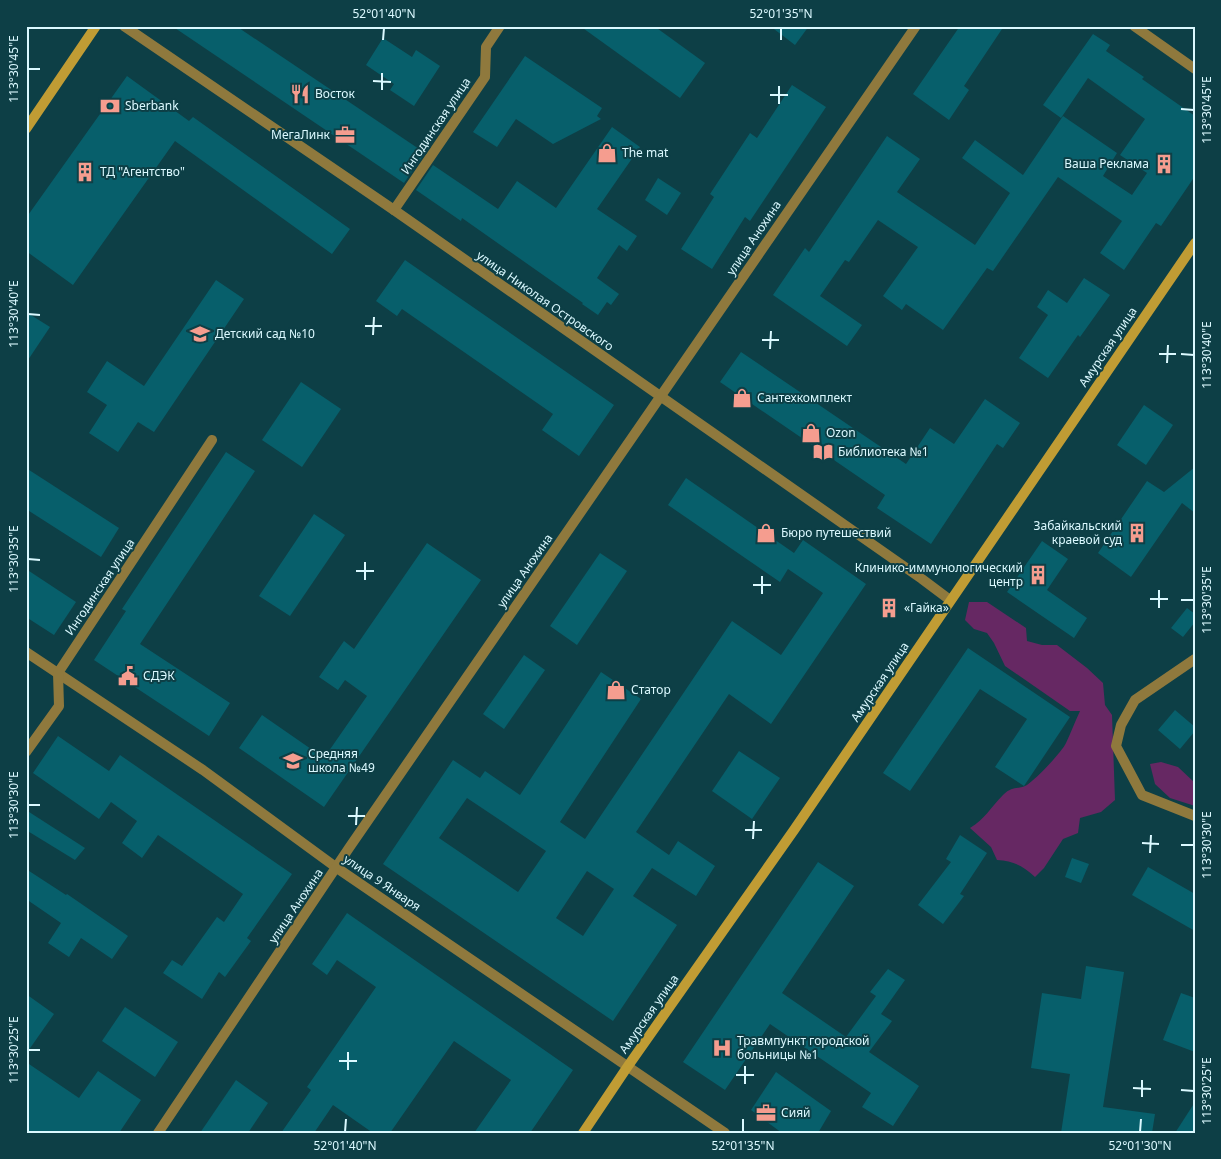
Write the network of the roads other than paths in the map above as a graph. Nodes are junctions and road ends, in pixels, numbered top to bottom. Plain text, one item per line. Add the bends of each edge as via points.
1 (96, 26) edge
2 (124, 26) edge
3 (500, 26) edge
4 (916, 26) edge
5 (1134, 26) edge
6 (1195, 69) edge
7 (26, 129) edge
8 (394, 210) junction
9 (1195, 243) edge
10 (660, 397) junction
11 (212, 440) dead end
12 (950, 600) junction
13 (26, 652) edge
14 (1195, 659) edge
15 (58, 673) junction
16 (26, 752) edge
17 (1195, 816) edge
18 (337, 868) junction
19 (628, 1066) junction
20 (158, 1133) edge
21 (583, 1133) edge
22 (725, 1133) edge

1 - 7 main road
2 - 8 street, улица Николая Островского
3 - 8 street, Ингодинская улица via 486,46 485,77
4 - 10 street, улица Анохина
5 - 6 street
8 - 10 street, улица Николая Островского
9 - 12 main road, Амурская улица
10 - 12 street, улица Николая Островского
10 - 18 street, улица Анохина
11 - 15 street, Ингодинская улица
12 - 19 main road, Амурская улица via 808,810
13 - 15 street, улица 9 Января
14 - 17 street via 1135,700 1121,725 1116,746 1142,795
15 - 16 street via 58,706
15 - 18 street, улица 9 Января via 203,770
18 - 19 street, улица 9 Января
18 - 20 street, улица Анохина
19 - 21 main road, Амурская улица
19 - 22 street, улица 9 Января

